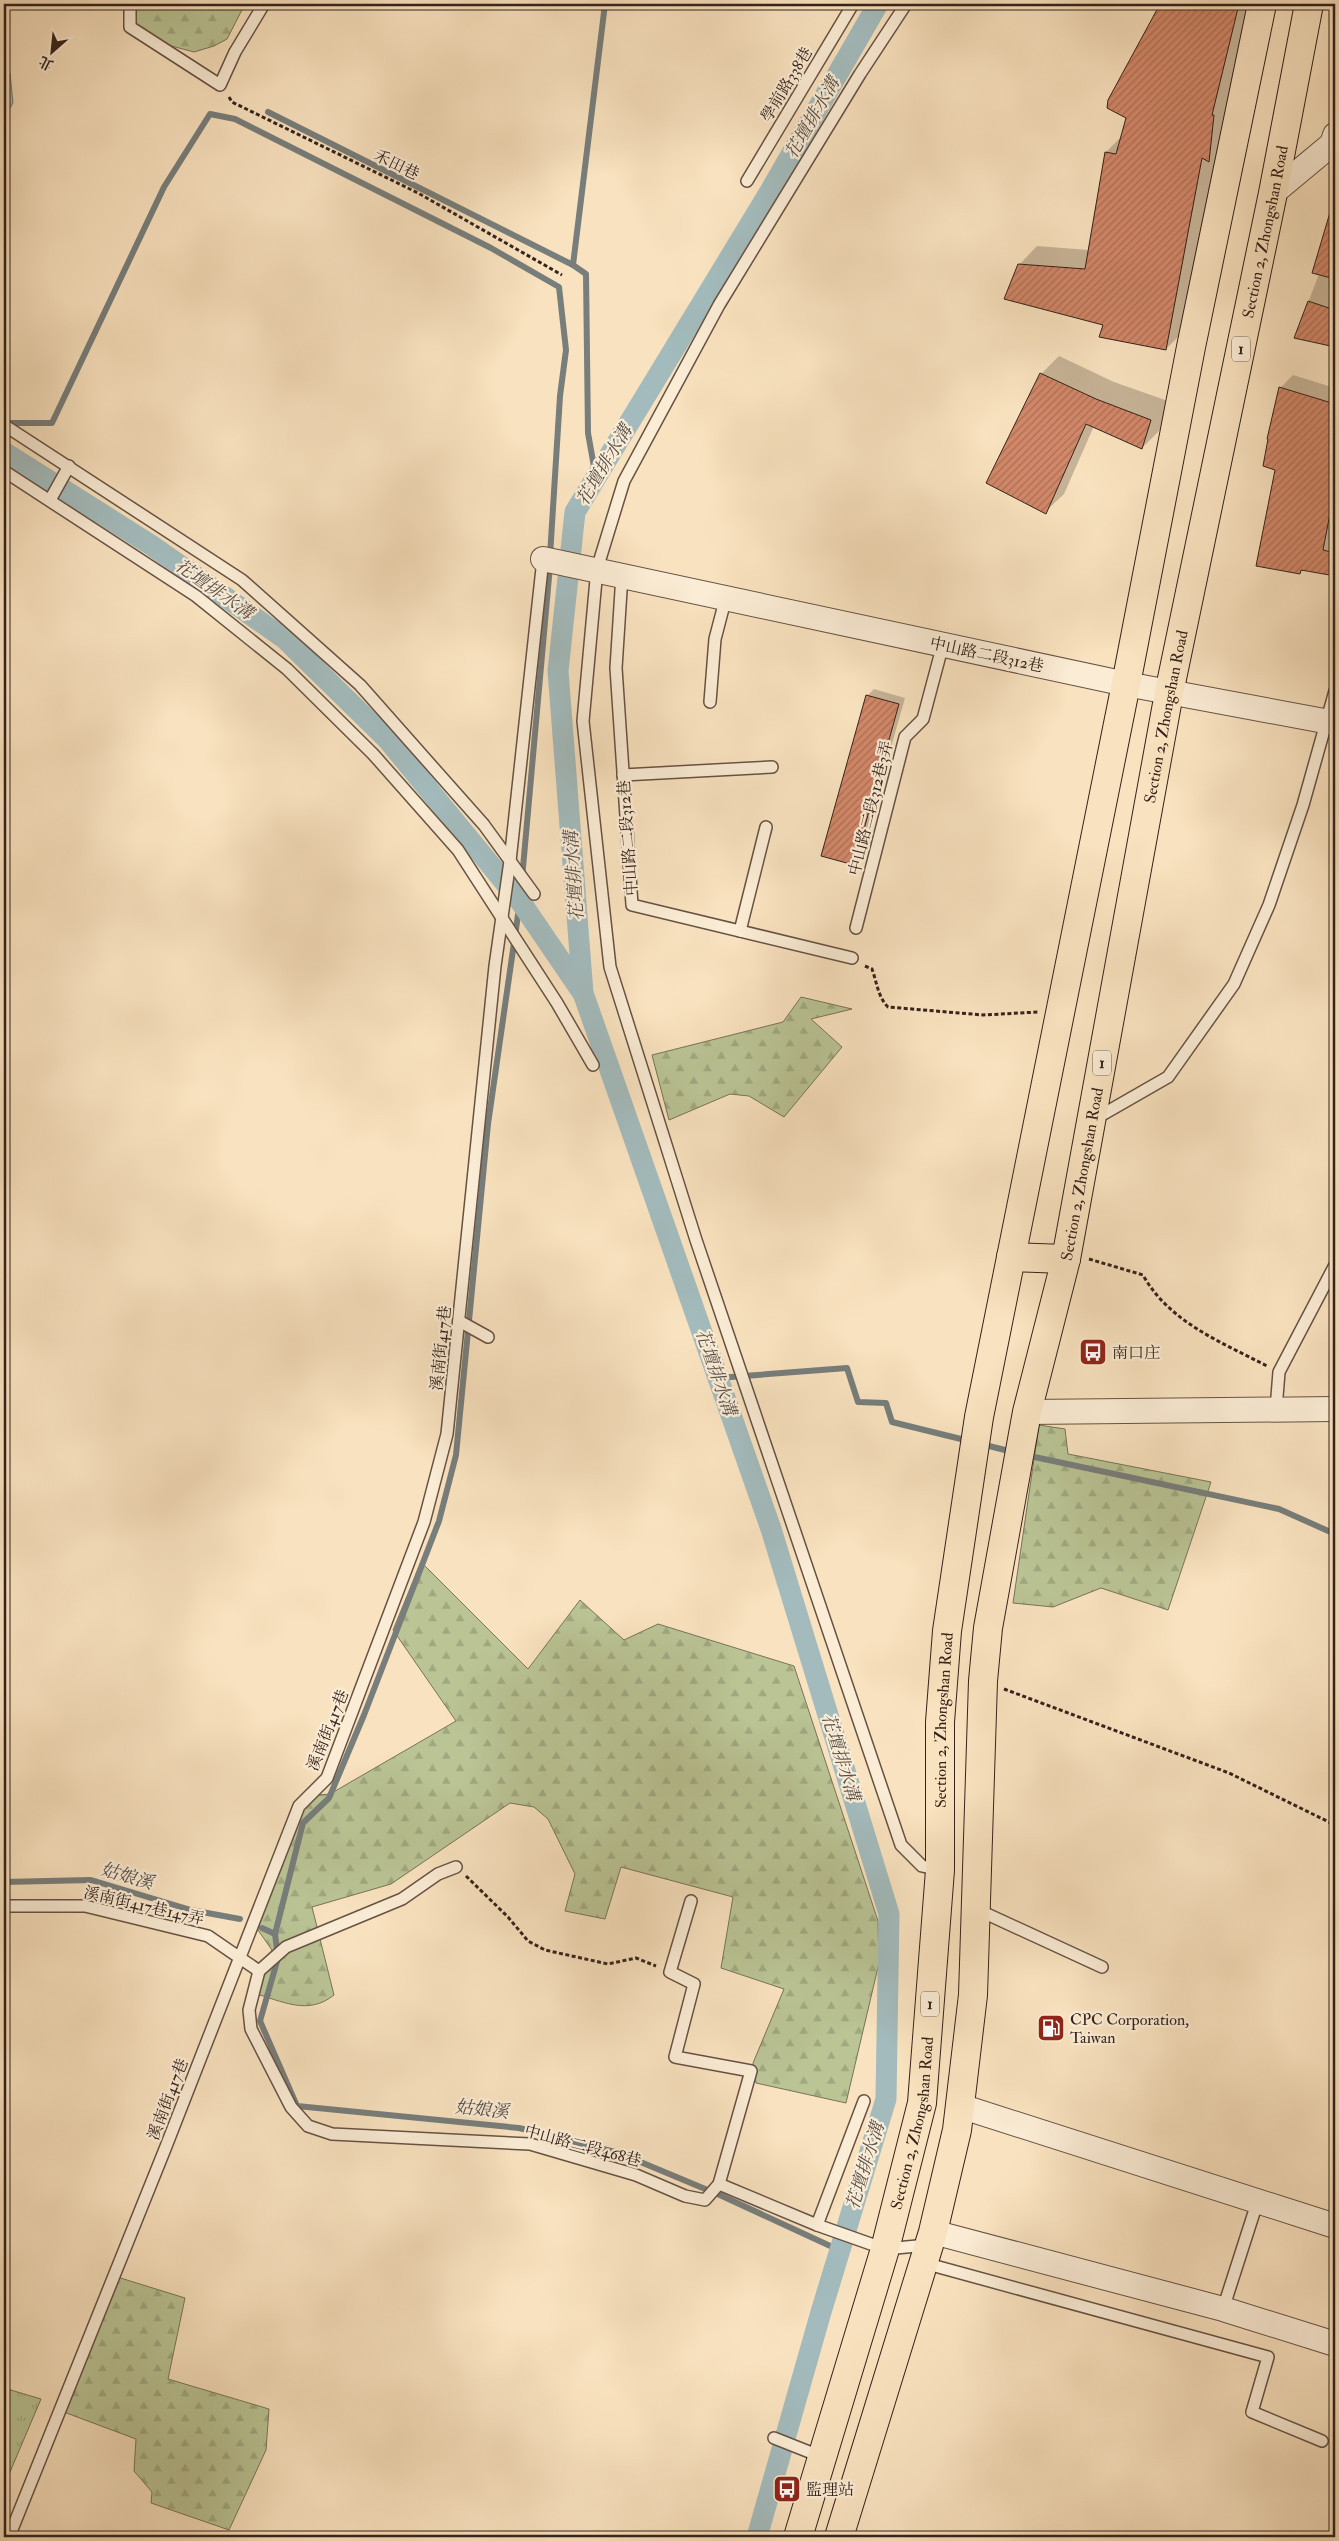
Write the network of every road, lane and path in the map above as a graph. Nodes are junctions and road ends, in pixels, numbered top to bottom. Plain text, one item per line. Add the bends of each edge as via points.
1 (130, 4) edge
2 (264, 4) edge
3 (853, 4) edge
4 (906, 4) edge
5 (1262, 4) edge
6 (1310, 4) edge
7 (220, 85) junction
8 (1335, 135) edge
9 (747, 181) dead end
10 (1273, 193) junction
11 (562, 275) dead end
12 (4, 425) edge
13 (69, 466) junction
14 (4, 471) edge
15 (50, 500) junction
16 (543, 559) joint
17 (597, 569) junction
18 (622, 575) junction
19 (726, 597) junction
20 (943, 644) junction
21 (1148, 689) junction
22 (1335, 691) edge
23 (710, 702) dead end
24 (1331, 722) edge
25 (772, 767) dead end
26 (623, 775) junction
27 (766, 827) dead end
28 (510, 861) junction
29 (534, 894) dead end
30 (502, 917) junction
31 (856, 928) dead end
32 (740, 931) junction
33 (852, 958) joint
34 (1061, 1011) junction
35 (593, 1065) dead end
36 (1092, 1120) junction
37 (1011, 1257) junction
38 (1066, 1258) junction
39 (1335, 1265) edge
40 (459, 1321) junction
41 (488, 1337) dead end
42 (1278, 1372) junction
43 (1276, 1409) junction
44 (1335, 1409) edge
45 (1025, 1421) junction
46 (983, 1681) junction
47 (1335, 1825) edge
48 (456, 1867) joint
49 (940, 1870) junction
50 (691, 1900) dead end
51 (4, 1906) edge
52 (975, 1909) junction
53 (239, 1959) junction
54 (1102, 1966) dead end
55 (259, 1971) junction
56 (670, 1972) junction
57 (864, 2101) dead end
58 (960, 2106) junction
59 (719, 2184) junction
60 (1258, 2200) junction
61 (817, 2225) junction
62 (1335, 2226) edge
63 (929, 2247) junction
64 (885, 2249) junction
65 (1223, 2309) junction
66 (1335, 2344) edge
67 (774, 2438) dead end
68 (1322, 2441) dead end
69 (822, 2457) junction
70 (9, 2537) edge
71 (798, 2537) edge
72 (839, 2537) edge

1 - 7 lane via 130,27
2 - 7 lane via 235,52
3 - 9 lane, 學前路338巷
4 - 17 lane via 719,305 624,481
5 - 21 main road, Section 2, Zhongshan Road / 1 via 1191,347
6 - 10 main road, Section 2, Zhongshan Road / 1
7 - 11 path, 禾田巷 via 232,102 418,192
8 - 10 street via 1332,144
10 - 21 main road, Section 2, Zhongshan Road / 1
12 - 13 lane
13 - 15 lane
13 - 28 lane via 242,580 338,665 360,685 484,825
14 - 15 lane
15 - 30 lane via 196,596 287,669 373,754 458,850
16 - 17 street, 中山路二段312巷
16 - 28 lane, 溪南街417巷
17 - 18 street, 中山路二段312巷
17 - 49 lane via 583,721 610,967 699,1249 901,1845 922,1866
18 - 19 street, 中山路二段312巷
18 - 26 lane, 中山路二段312巷 via 616,668
19 - 20 street, 中山路二段312巷
19 - 23 lane via 715,639
20 - 21 street, 中山路二段312巷
20 - 31 lane, 中山路二段312巷3弄 via 923,720 905,737
21 - 24 street, 中山路二段312巷
21 - 34 main road, Section 2, Zhongshan Road / 1
21 - 36 main road, Section 2, Zhongshan Road / 1
22 - 24 lane
24 - 36 lane via 1270,905 1234,984 1168,1077
25 - 26 lane
26 - 32 lane, 中山路二段312巷 via 632,905
27 - 32 lane
28 - 29 lane
28 - 30 lane, 溪南街417巷
30 - 35 lane
30 - 40 lane, 溪南街417巷
32 - 33 lane, 中山路二段312巷
33 - 34 path via 872,969 880,999 888,1008 983,1015
34 - 37 main road, Section 2, Zhongshan Road / 1
36 - 38 main road, Section 2, Zhongshan Road / 1
37 - 38 main road
37 - 49 main road, Section 2, Zhongshan Road / 1 via 978,1417 947,1631 940,1722
38 - 42 path via 1088,1259 1143,1275 1154,1294 1197,1330
38 - 45 main road, Section 2, Zhongshan Road / 1
39 - 42 lane
40 - 41 lane
40 - 53 lane, 溪南街417巷 via 447,1434 424,1522 327,1778 299,1806
42 - 43 lane
43 - 44 street
43 - 45 street
45 - 46 main road, 1 via 988,1628
46 - 47 path via 1229,1773
46 - 52 main road, 1
48 - 55 lane via 438,1874 402,1899 286,1947
48 - 56 path via 528,1941 545,1950 608,1964 636,1958
49 - 64 main road, Section 2, Zhongshan Road / 1 via 922,2103
50 - 56 lane
51 - 53 lane, 溪南街417巷147弄 via 85,1906 208,1936
52 - 54 lane
52 - 58 main road, 1 via 973,1995
53 - 55 lane
53 - 70 lane, 溪南街417巷
55 - 59 lane, 中山路二段468巷 via 249,2010 251,2029 291,2107 308,2126 332,2134 530,2144 636,2175 685,2196 704,2200
56 - 59 lane via 694,1984 675,2057 751,2071
57 - 61 lane
58 - 60 street
58 - 63 main road, 1
59 - 61 lane
60 - 62 street
60 - 65 lane
61 - 64 lane
63 - 64 lane
63 - 65 street
63 - 68 lane via 1268,2357 1252,2412
63 - 72 main road, 1
64 - 69 main road, Section 2, Zhongshan Road / 1
65 - 66 street
67 - 69 lane
69 - 71 main road, Section 2, Zhongshan Road / 1

